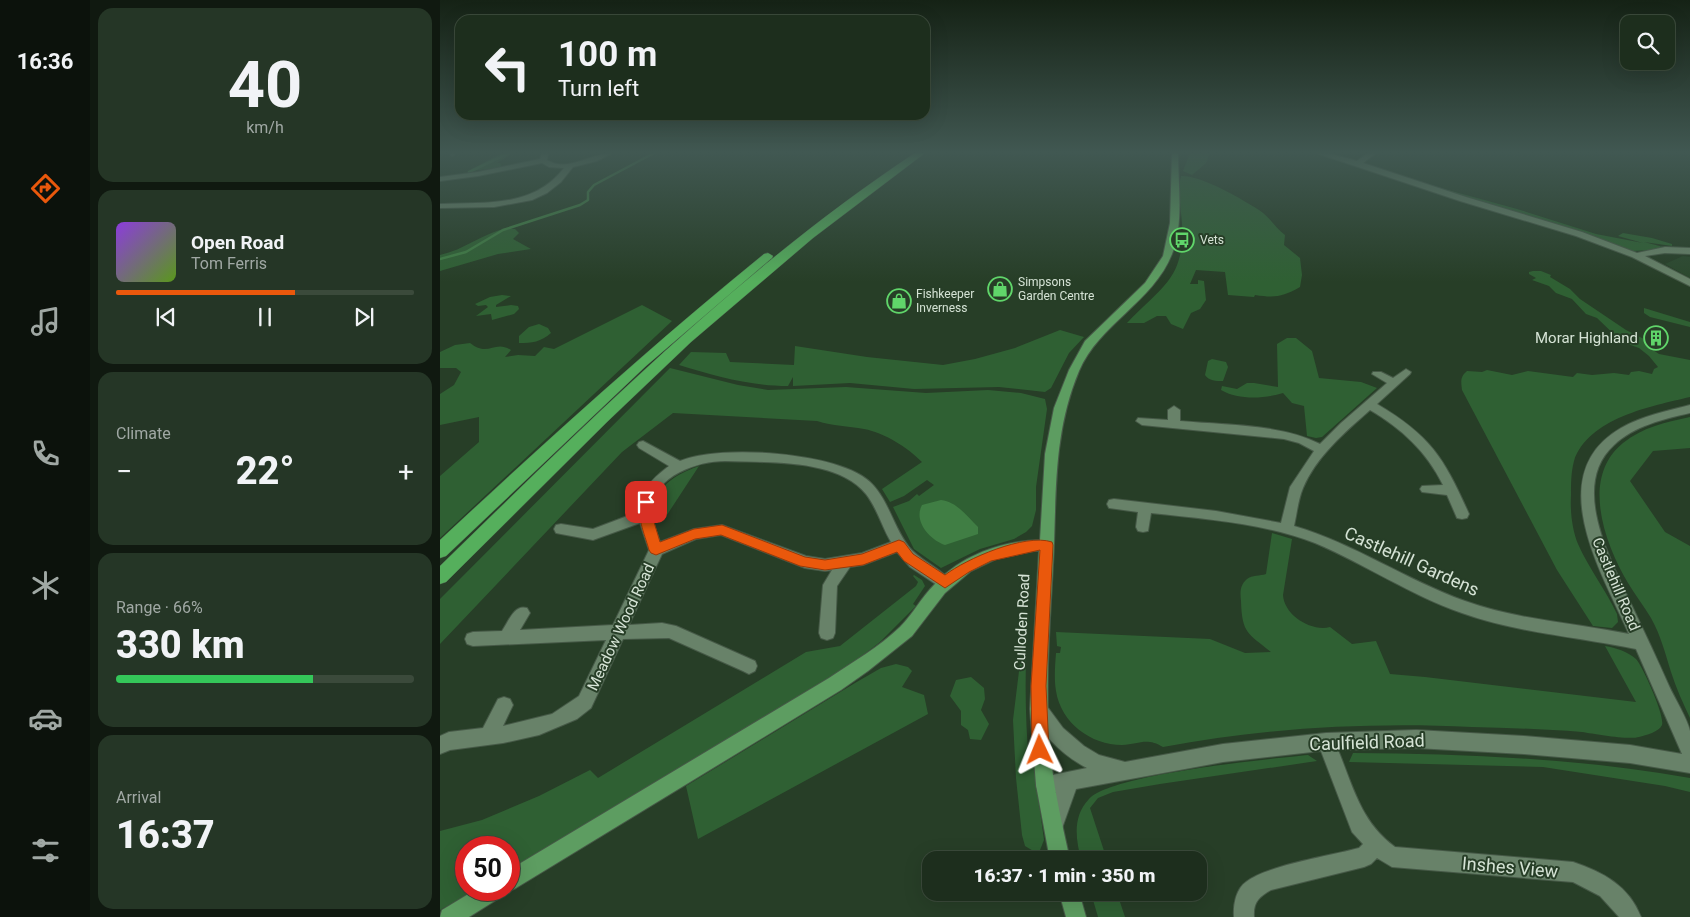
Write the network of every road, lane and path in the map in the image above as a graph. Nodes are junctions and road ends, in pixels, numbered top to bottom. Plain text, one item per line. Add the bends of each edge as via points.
1 (534, 196) edge
2 (846, 196) edge
3 (863, 196) edge
4 (1174, 196) edge
5 (1454, 196) edge
6 (441, 203) edge
7 (1690, 251) edge
8 (1638, 255) junction
9 (1690, 283) edge
10 (1406, 372) dead end
11 (1377, 374) dead end
12 (1394, 383) junction
13 (1370, 405) junction
14 (1690, 409) edge
15 (1174, 410) dead end
16 (1142, 421) dead end
17 (1174, 424) junction
18 (643, 445) dead end
19 (1322, 450) junction
20 (680, 467) junction
21 (1427, 489) dead end
22 (1452, 491) junction
23 (1114, 504) dead end
24 (1145, 508) junction
25 (1462, 514) dead end
26 (646, 515) junction
27 (1143, 526) dead end
28 (561, 529) dead end
29 (1287, 529) junction
30 (899, 545) junction
31 (1047, 545) junction
32 (656, 550) junction
33 (440, 551) edge
34 (845, 563) junction
35 (440, 578) edge
36 (945, 583) junction
37 (522, 613) dead end
38 (619, 632) junction
39 (827, 633) dead end
40 (507, 637) junction
41 (473, 639) dead end
42 (1641, 643) junction
43 (749, 666) dead end
44 (504, 705) dead end
45 (1039, 709) junction
46 (489, 735) junction
47 (1326, 742) junction
48 (440, 745) edge
49 (1690, 751) edge
50 (1690, 764) edge
51 (1127, 770) junction
52 (1070, 780) junction
53 (1045, 785) junction
54 (1054, 825) junction
55 (1376, 845) junction
56 (1058, 851) edge
57 (520, 874) edge
58 (476, 901) edge
59 (1072, 901) edge
60 (449, 917) edge
61 (1076, 917) edge
62 (1244, 917) edge
63 (1631, 917) edge

1 - 6 street via 497,204
2 - 33 highway via 707,305
3 - 35 highway via 715,313 642,379
4 - 31 main road, Culloden Road via 1172,244 1168,256 1148,284 1089,343 1066,387 1051,454
5 - 8 street via 1583,234
7 - 8 street via 1665,250
8 - 9 street
10 - 12 street
11 - 12 street
12 - 13 street
13 - 19 street
13 - 22 street via 1424,443 1438,461
14 - 42 street, Castlehill Road via 1644,421 1625,430 1607,443 1592,466 1587,492 1591,523 1602,556
15 - 17 street
16 - 17 street
17 - 19 street via 1292,436
18 - 20 street
19 - 29 street via 1297,488
20 - 26 street, Meadow Wood Road via 650,493
20 - 30 street, Meadow Wood Road via 698,459 718,456 828,466 857,478 872,491
21 - 22 street
22 - 25 street
23 - 24 street, Castlehill Gardens
24 - 27 street
24 - 29 street, Castlehill Gardens via 1240,518
26 - 28 street via 593,535
26 - 32 street, Meadow Wood Road
29 - 42 street, Castlehill Gardens via 1368,560 1463,607 1517,622
30 - 34 street
30 - 36 street, Meadow Wood Road via 909,557
31 - 36 main road via 988,556 964,568
31 - 45 main road, Culloden Road
32 - 34 street via 694,534 722,530 805,562
32 - 38 street, Meadow Wood Road
34 - 39 street via 830,585
36 - 57 main road via 906,631 875,657
37 - 40 street
38 - 40 street
38 - 43 street via 670,632
38 - 46 street, Meadow Wood Road via 590,692 576,710 540,726
40 - 41 street
42 - 49 street, Castlehill Road
44 - 46 street
45 - 51 street via 1051,728 1069,746 1094,762
45 - 53 main road, Culloden Road
46 - 48 street, Meadow Wood Road
47 - 50 street, Caulfield Road via 1416,739 1514,744 1630,754
47 - 51 street, Caulfield Road via 1223,753
47 - 55 street, Inshes View via 1360,825
51 - 52 street, Caulfield Road
52 - 53 street, Caulfield Road
52 - 54 street
53 - 54 main road, Culloden Road
54 - 56 main road, Culloden Road
55 - 62 street via 1364,857 1268,881 1252,890 1243,906
55 - 63 street, Inshes View via 1392,857 1573,872 1590,877 1611,890
58 - 60 main road
59 - 61 main road

